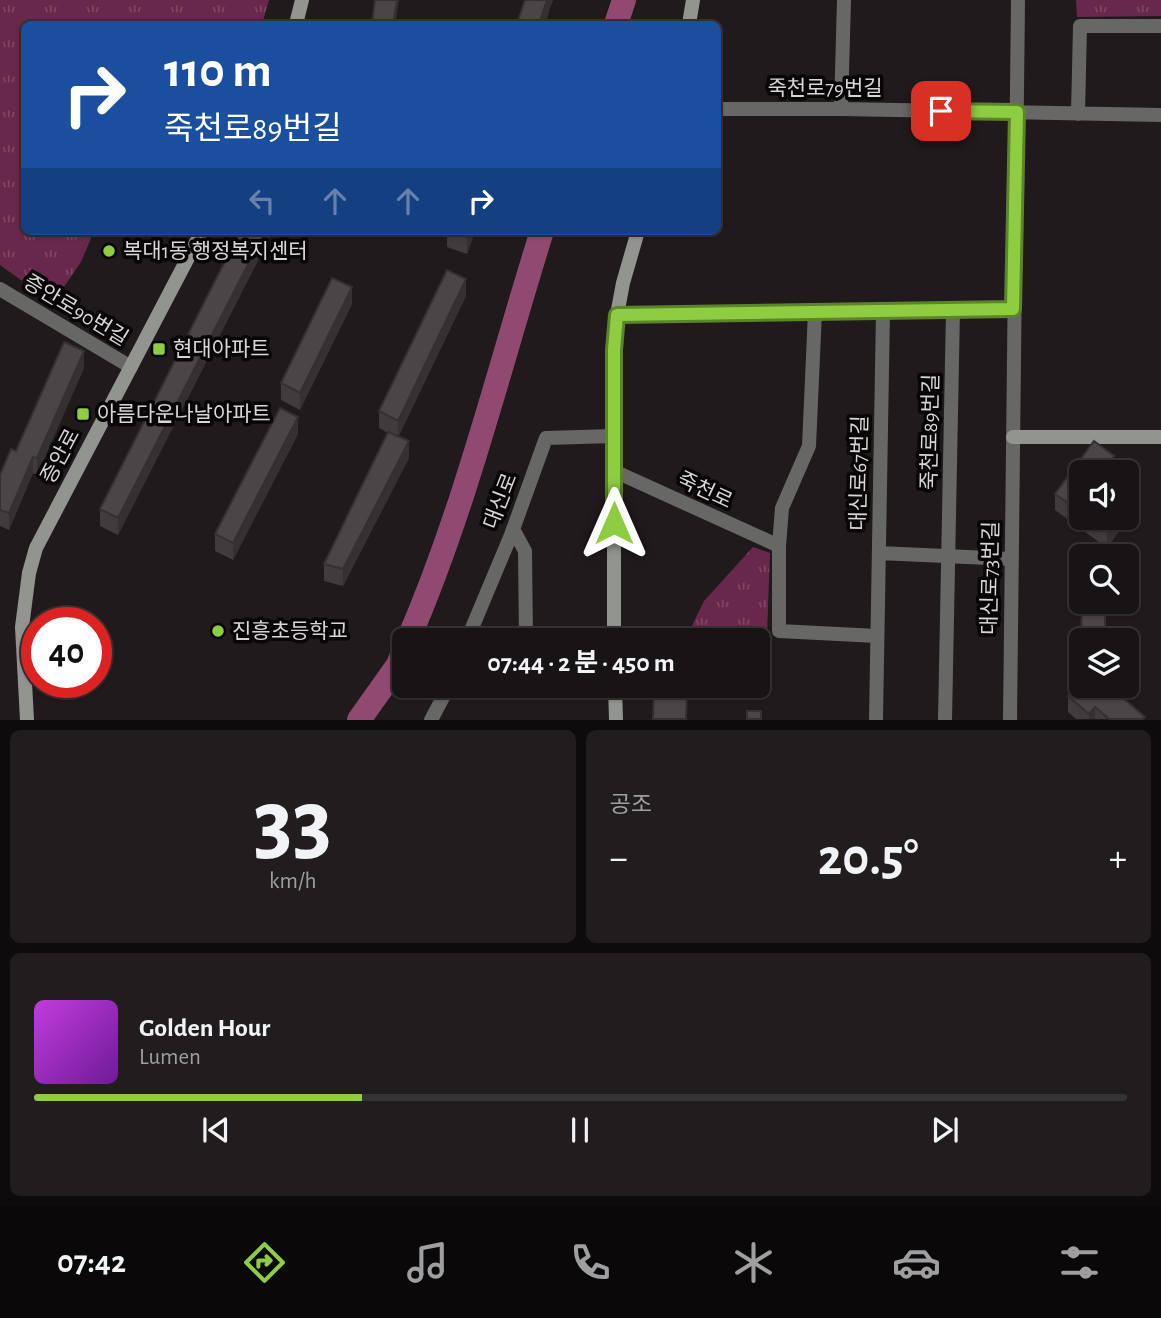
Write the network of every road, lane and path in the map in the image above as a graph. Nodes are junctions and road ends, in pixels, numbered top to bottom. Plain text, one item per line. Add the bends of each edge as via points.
1 (302, 0) edge
2 (693, 0) edge
3 (844, 0) edge
4 (1018, 0) edge
5 (297, 21) edge
6 (690, 21) edge
7 (1161, 26) edge
8 (721, 109) edge
9 (841, 109) junction
10 (1017, 112) junction
11 (1078, 114) junction
12 (1161, 115) edge
13 (200, 235) edge
14 (637, 235) edge
15 (0, 289) edge
16 (1013, 309) junction
17 (953, 310) junction
18 (883, 311) junction
19 (815, 312) junction
20 (617, 315) junction
21 (131, 367) junction
22 (614, 436) junction
23 (1013, 437) junction
24 (1161, 437) edge
25 (614, 471) junction
26 (513, 529) junction
27 (779, 547) junction
28 (879, 553) junction
29 (948, 555) junction
30 (1011, 559) junction
31 (472, 628) edge
32 (526, 628) edge
33 (614, 628) edge
34 (877, 636) junction
35 (442, 698) edge
36 (615, 698) edge
37 (27, 719) edge
38 (430, 719) edge
39 (616, 719) edge
40 (876, 719) edge
41 (945, 719) edge
42 (1010, 719) edge

1 - 5 street
2 - 6 street
3 - 9 street
4 - 10 street, 대신로73번길
7 - 11 street via 1080,26
8 - 9 street, 죽천로79번길
9 - 10 street, 죽천로79번길
10 - 11 street, 죽천로79번길
10 - 16 street, 대신로73번길
11 - 12 street, 죽천로79번길
13 - 21 street, 증안로
14 - 20 street
15 - 21 street, 증안로90번길
16 - 17 street
16 - 23 street, 대신로73번길
17 - 18 street
17 - 29 street, 죽천로89번길
18 - 19 street
18 - 28 street, 대신로67번길
19 - 20 street
19 - 27 street via 808,446 782,508
20 - 22 street
21 - 37 street, 증안로 via 36,548 22,627
22 - 25 street
22 - 26 street, 대신로 via 546,439
23 - 24 street
23 - 30 street, 대신로73번길
25 - 27 street, 죽천로
25 - 33 street
26 - 31 street, 대신로
26 - 32 street via 525,551
27 - 34 street via 779,631
28 - 29 street
28 - 34 street, 대신로67번길
29 - 30 street
29 - 41 street
30 - 42 street, 대신로73번길
34 - 40 street, 대신로67번길
35 - 38 street
36 - 39 street

